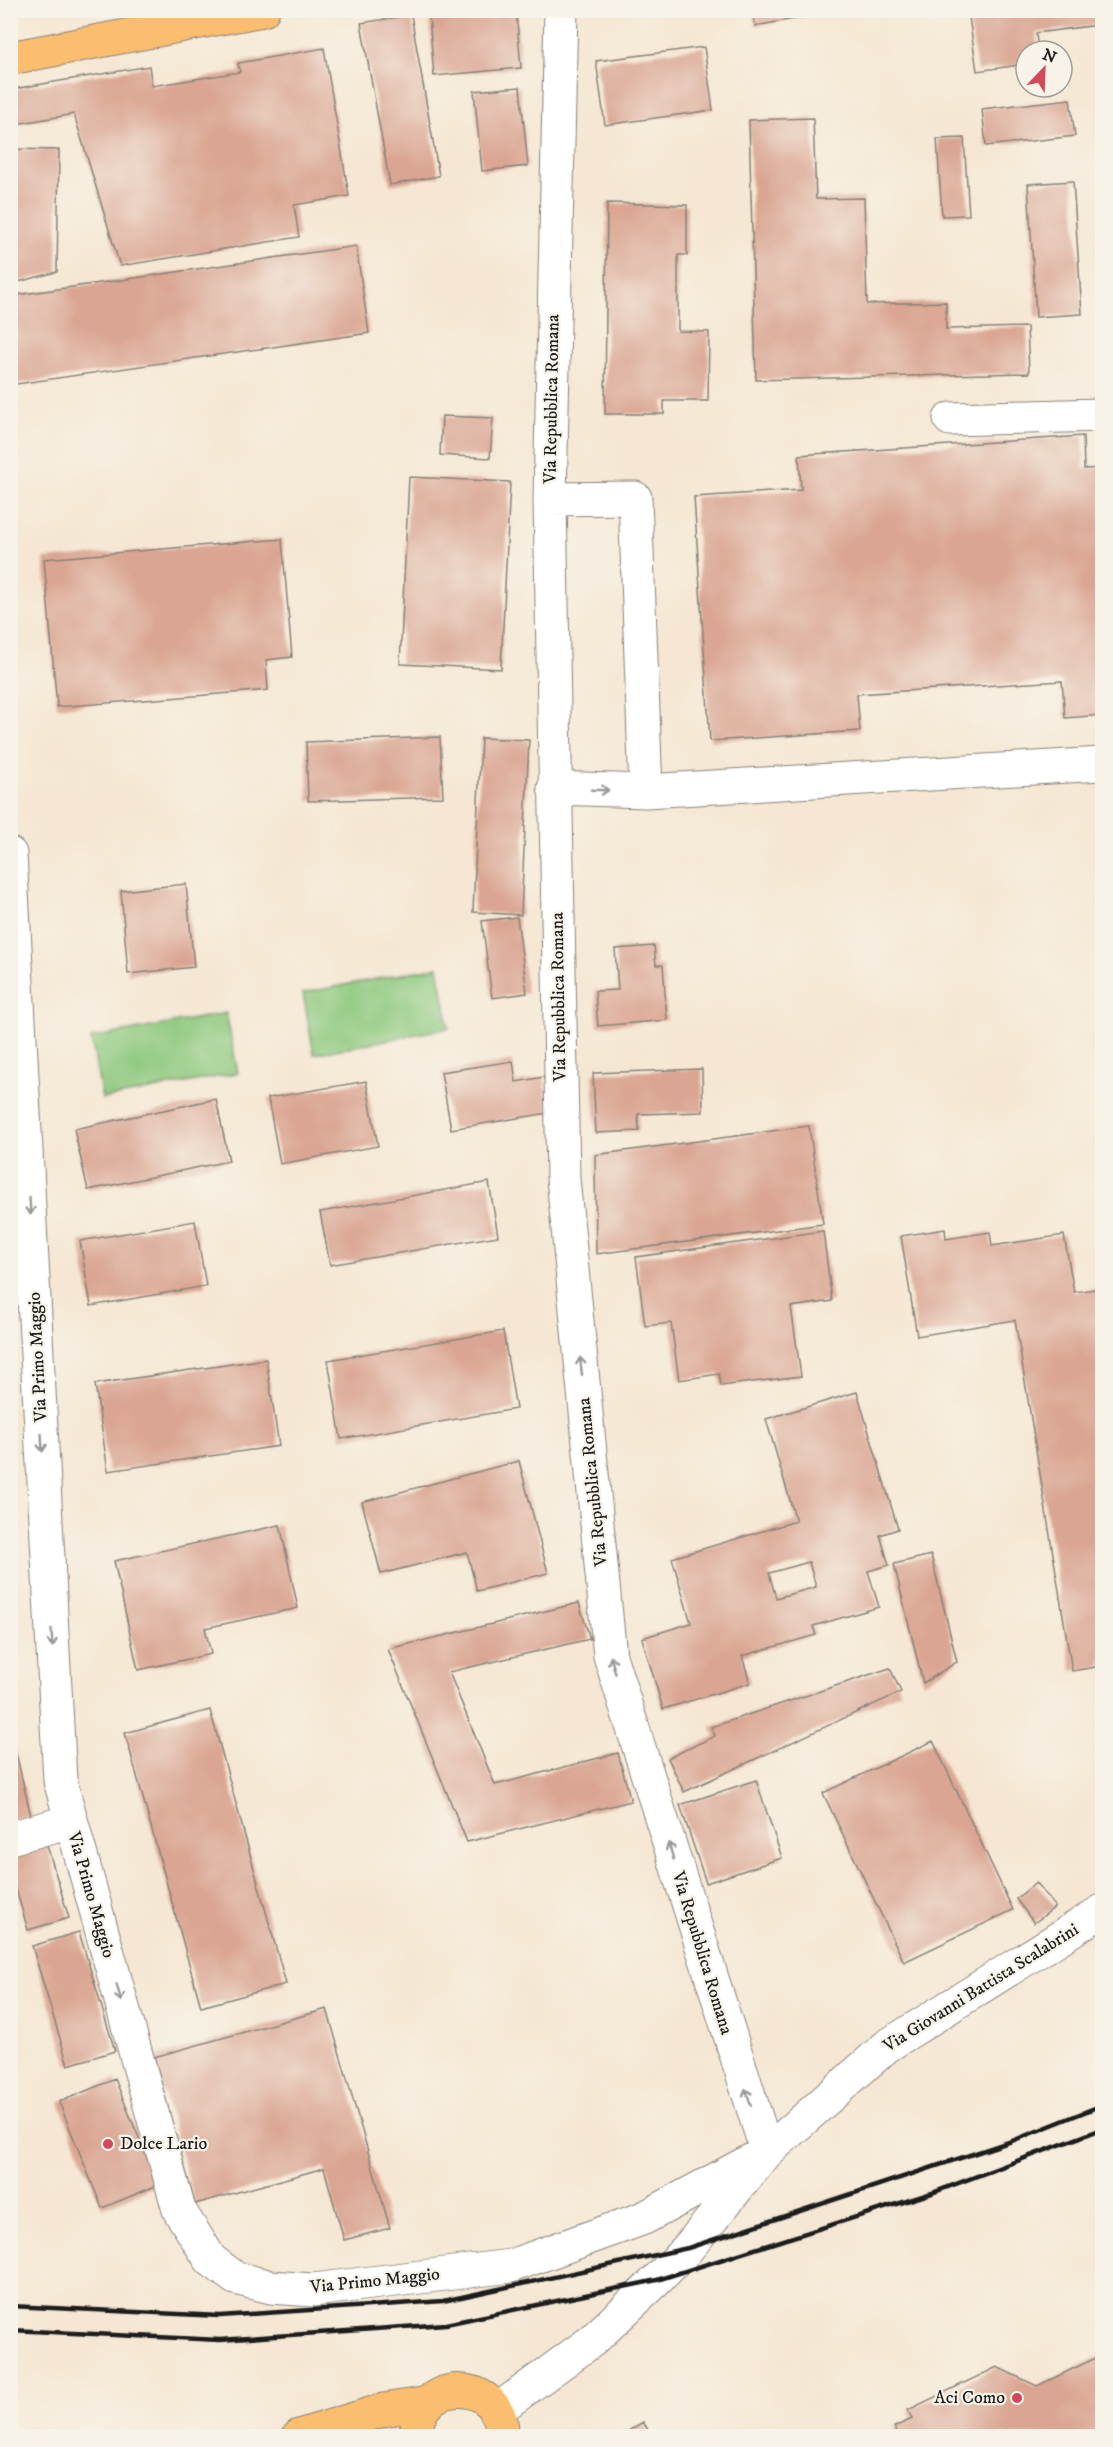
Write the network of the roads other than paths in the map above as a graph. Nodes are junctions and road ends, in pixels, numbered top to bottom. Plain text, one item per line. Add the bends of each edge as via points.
1 (263, 10) edge
2 (561, 10) edge
3 (10, 58) edge
4 (1102, 415) edge
5 (950, 419) dead end
6 (550, 499) junction
7 (1102, 764) edge
8 (554, 788) junction
9 (646, 791) junction
10 (10, 854) edge
11 (71, 1821) junction
12 (10, 1838) edge
13 (1102, 1911) edge
14 (767, 2152) junction
15 (429, 2403) junction
16 (499, 2424) edge
17 (299, 2436) edge
18 (346, 2436) edge
19 (375, 2436) edge
20 (416, 2436) edge

1 - 3 main road
2 - 6 street, Via Repubblica Romana
4 - 5 street
6 - 8 street, Via Repubblica Romana
6 - 9 street via 634,498
7 - 9 street
8 -> 9 street
14 -> 8 street, Via Repubblica Romana via 610,1656 563,1178
10 -> 11 street, Via Primo Maggio via 60,1780
11 - 12 street, Via Primo Maggio
11 -> 14 street, Via Primo Maggio via 179,2210 211,2260 235,2278 271,2288 313,2290 511,2266 644,2218
13 - 14 street, Via Giovanni Battista Scalabrini via 887,2046
14 - 16 street, Via Giovanni Battista Scalabrini via 657,2280
15 - 16 main road via 445,2391 474,2392 486,2399
15 - 17 main road via 383,2410
15 - 20 main road via 421,2412
18 - 19 main road

